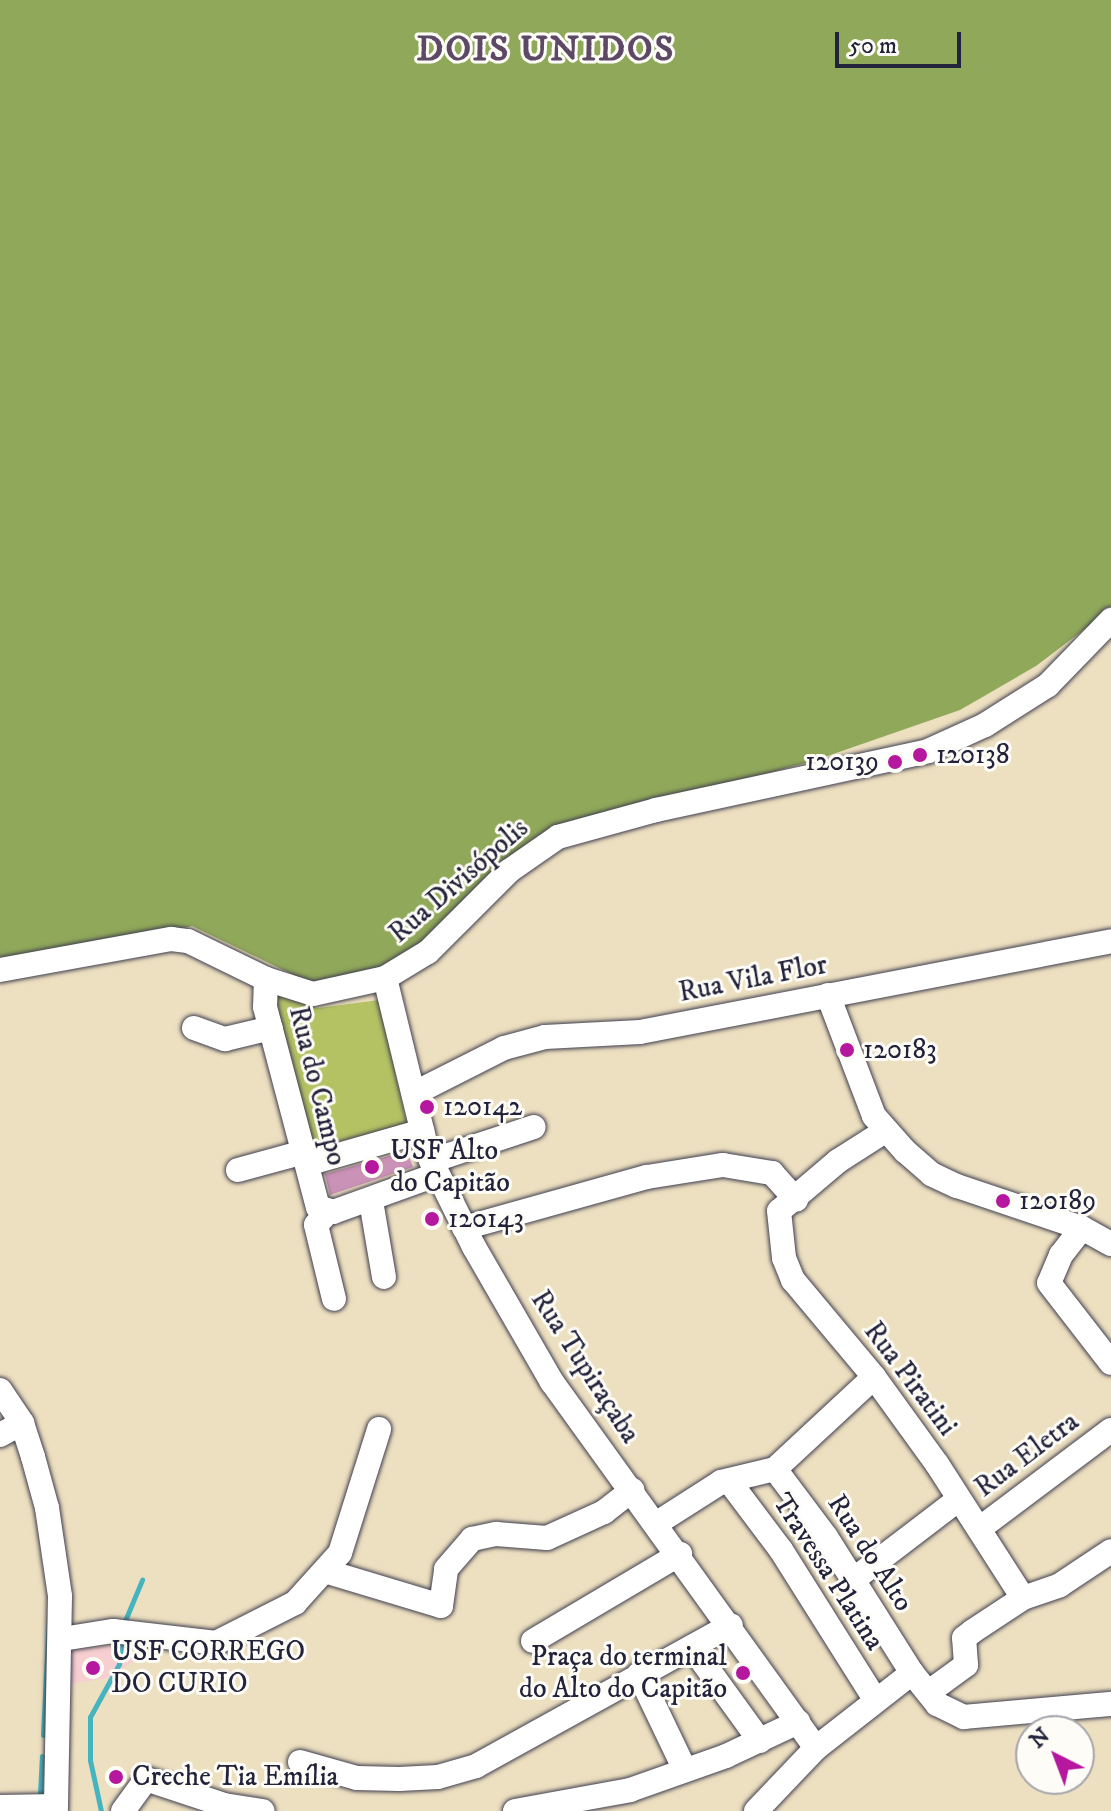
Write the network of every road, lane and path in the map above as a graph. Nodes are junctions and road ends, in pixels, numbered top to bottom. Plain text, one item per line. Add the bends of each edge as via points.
1 (1111, 620) edge
2 (1111, 941) edge
3 (0, 970) edge
4 (385, 978) junction
5 (266, 979) junction
6 (828, 995) junction
7 (194, 1028) dead end
8 (271, 1028) junction
9 (415, 1093) junction
10 (534, 1127) dead end
11 (422, 1131) junction
12 (885, 1131) junction
13 (305, 1158) junction
14 (433, 1168) junction
15 (238, 1170) dead end
16 (796, 1200) junction
17 (371, 1201) junction
18 (322, 1210) junction
19 (464, 1228) junction
20 (1101, 1236) edge
21 (384, 1277) dead end
22 (334, 1299) dead end
23 (1111, 1363) edge
24 (874, 1377) junction
25 (0, 1390) edge
26 (22, 1423) junction
27 (379, 1429) dead end
28 (1111, 1430) edge
29 (0, 1435) edge
30 (775, 1469) junction
31 (729, 1481) junction
32 (632, 1490) junction
33 (959, 1499) junction
34 (657, 1523) junction
35 (979, 1529) junction
36 (1111, 1551) edge
37 (680, 1554) junction
38 (328, 1572) junction
39 (853, 1580) junction
40 (1023, 1598) junction
41 (731, 1625) junction
42 (62, 1639) junction
43 (533, 1641) dead end
44 (692, 1647) junction
45 (912, 1673) junction
46 (639, 1674) junction
47 (929, 1692) junction
48 (875, 1699) junction
49 (1111, 1704) edge
50 (798, 1722) junction
51 (760, 1741) junction
52 (816, 1748) junction
53 (300, 1762) dead end
54 (685, 1770) junction
55 (0, 1807) edge
56 (56, 1809) edge
57 (123, 1811) edge
58 (263, 1811) edge
59 (515, 1811) edge
60 (756, 1811) edge

1 - 4 street, Rua Divisópolis via 1048,685 985,725 928,751 671,806 558,837 509,871 428,952
2 - 6 street, Rua Vila Flor
3 - 5 street, Rua Divisópolis via 171,939 188,941
4 - 5 street, Rua Divisópolis via 313,994
4 - 9 street, Rua Tupiraçaba
5 - 8 street, Rua do Campo
6 - 9 street, Rua Vila Flor via 640,1032 519,1042
6 - 12 street via 869,1104
7 - 8 street via 225,1039
8 - 13 street, Rua do Campo
9 - 11 street, Rua Tupiraçaba
10 - 14 street
11 - 13 street
11 - 14 street, Rua Tupiraçaba
12 - 16 street via 838,1161
12 - 20 street via 931,1174
13 - 15 street
13 - 18 street, Rua do Campo
14 - 17 street
14 - 19 street, Rua Tupiraçaba
16 - 19 street via 772,1173 723,1165 647,1177
16 - 24 street, Rua Piratini via 776,1216 793,1280
17 - 18 street
17 - 21 street
18 - 22 street via 316,1225
19 - 32 street, Rua Tupiraçaba via 552,1382
20 - 23 street via 1061,1255 1049,1283
24 - 30 street
24 - 33 street, Rua Piratini
25 - 26 street
26 - 29 street
26 - 42 street via 47,1508
27 - 38 street via 340,1553
28 - 35 street, Rua Eletra
30 - 31 street
30 - 39 street, Rua do Alto
31 - 34 street via 701,1492
31 - 48 street, Travessa Platina via 781,1550
32 - 34 street, Rua Tupiraçaba
32 - 38 street via 604,1512 547,1538 496,1534 472,1539 446,1569 441,1606
33 - 35 street, Rua Piratini
33 - 39 street
34 - 37 street, Rua Tupiraçaba
35 - 40 street, Rua Piratini
36 - 40 street via 1048,1592
37 - 41 street, Rua Tupiraçaba
37 - 43 street
38 - 42 street via 295,1603 216,1643 113,1631
39 - 45 street, Rua do Alto
40 - 47 street via 964,1638 966,1665
41 - 44 street
41 - 50 street, Rua Tupiraçaba
42 - 56 street
44 - 46 street
44 - 51 street
45 - 47 street, Rua do Alto
45 - 48 street
46 - 53 street via 476,1766 438,1777 357,1778
46 - 54 street
47 - 49 street, Rua do Alto via 950,1712 981,1719
48 - 52 street
50 - 51 street
50 - 52 street, Rua Tupiraçaba
51 - 54 street
52 - 60 street
54 - 59 street via 630,1790
55 - 56 street
57 - 58 street via 146,1779 224,1805

